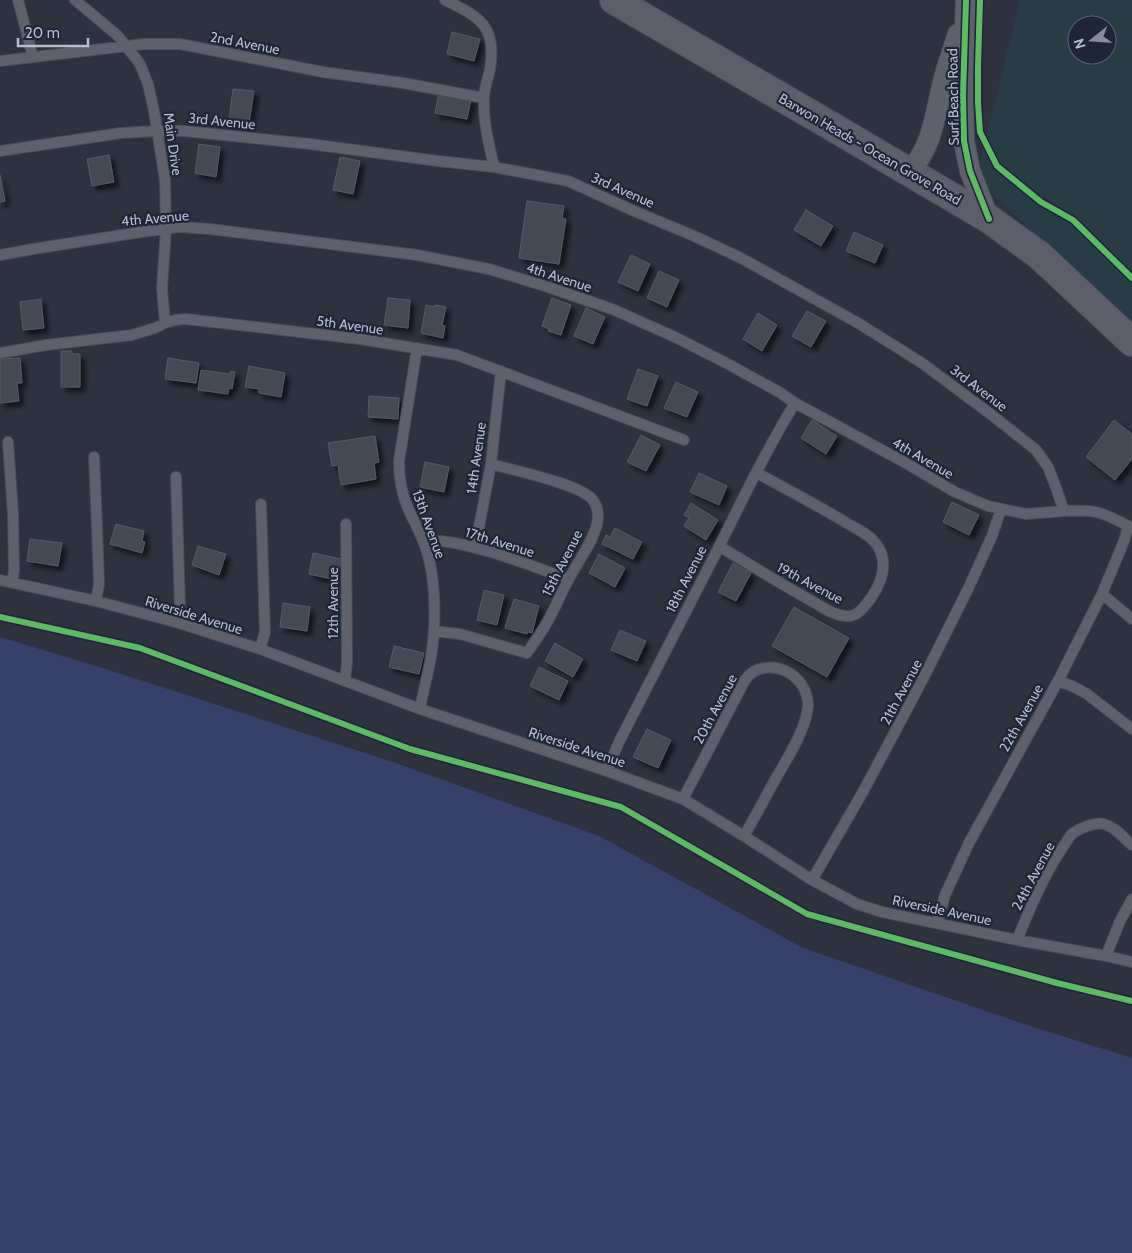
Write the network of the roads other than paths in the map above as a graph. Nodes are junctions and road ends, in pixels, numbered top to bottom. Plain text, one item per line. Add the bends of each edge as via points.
1 (18, 0) edge
2 (74, 0) edge
3 (445, 0) edge
4 (614, 0) edge
5 (965, 6) edge
6 (127, 47) junction
7 (34, 57) junction
8 (0, 61) edge
9 (484, 98) junction
10 (157, 130) junction
11 (0, 151) edge
12 (494, 167) junction
13 (909, 172) junction
14 (989, 219) junction
15 (166, 229) junction
16 (0, 255) edge
17 (165, 323) junction
18 (1132, 342) edge
19 (417, 348) junction
20 (0, 353) edge
21 (501, 371) junction
22 (795, 403) junction
23 (684, 440) dead end
24 (8, 442) dead end
25 (94, 457) dead end
26 (491, 464) junction
27 (757, 473) junction
28 (176, 477) dead end
29 (261, 504) dead end
30 (1000, 509) junction
31 (1064, 511) junction
32 (346, 524) dead end
33 (1130, 527) edge
34 (423, 541) junction
35 (719, 546) junction
36 (476, 548) junction
37 (569, 579) junction
38 (0, 580) edge
39 (12, 582) junction
40 (1102, 594) junction
41 (96, 601) junction
42 (1132, 619) edge
43 (179, 623) junction
44 (434, 631) junction
45 (260, 649) junction
46 (345, 681) junction
47 (1058, 681) junction
48 (420, 709) junction
49 (1132, 729) edge
50 (607, 771) junction
51 (683, 799) junction
52 (744, 836) junction
53 (1132, 845) edge
54 (812, 880) junction
55 (1132, 899) edge
56 (937, 923) junction
57 (1017, 940) junction
58 (1106, 956) junction
59 (1132, 962) edge

1 - 7 lane
2 - 6 lane, Main Drive
3 - 9 lane via 481,21 488,29 491,53
4 - 13 main road, Barwon Heads - Ocean Grove Road
5 - 13 street, Surf Beach Road via 943,80 933,128 918,162
5 - 14 street, Surf Beach Road via 964,141 970,171
6 - 7 lane, 2nd Avenue
6 - 9 lane, 2nd Avenue via 180,44 323,72
6 - 10 lane, Main Drive via 140,64 148,84
7 - 8 lane, 2nd Avenue
9 - 12 lane via 485,125
10 - 11 lane, 3rd Avenue
10 - 12 lane, 3rd Avenue via 310,144
10 - 15 lane, Main Drive via 165,180
12 - 31 lane, 3rd Avenue via 568,181 741,258 858,323 922,363 1036,450 1056,484
13 - 14 main road, Barwon Heads - Ocean Grove Road
14 - 18 main road, Barwon Heads - Ocean Grove Road via 1039,255
15 - 16 lane, 4th Avenue
15 - 17 lane, Main Drive via 162,288
15 - 22 lane, 4th Avenue via 210,229 417,256 489,269 621,313 728,364
17 - 19 lane, 5th Avenue via 200,320
17 - 20 lane, 5th Avenue via 132,335
19 - 21 lane, 5th Avenue via 457,355
19 - 34 lane, 13th Avenue via 399,474 407,506
21 - 23 lane, 5th Avenue
21 - 26 lane, 14th Avenue
22 - 27 lane, 18th Avenue
22 - 30 lane, 4th Avenue via 955,492
24 - 39 lane via 13,514
25 - 41 lane via 99,584
26 - 36 lane, 14th Avenue
26 - 37 lane, 15th Avenue via 547,478 582,491 591,498 598,514 597,525
27 - 35 lane, 18th Avenue
27 - 35 lane, 19th Avenue via 871,538 878,546 883,566 878,587 862,610 846,617 835,614
28 - 43 lane
29 - 45 lane via 265,632
30 - 31 lane, 4th Avenue via 1026,514
30 - 54 lane, 21th Avenue via 992,536 968,589 923,679
31 - 33 lane via 1097,512
32 - 46 lane, 12th Avenue
33 - 40 lane, 22th Avenue
34 - 36 lane, 17th Avenue via 444,541
34 - 44 lane, 13th Avenue via 431,568
35 - 50 lane, 18th Avenue
36 - 37 lane, 17th Avenue
37 - 44 lane, 15th Avenue via 528,653 460,634
38 - 39 lane, Riverside Avenue
39 - 41 lane, Riverside Avenue
40 - 42 lane
40 - 47 lane, 22th Avenue
41 - 43 lane, Riverside Avenue
43 - 45 lane, Riverside Avenue
44 - 48 lane, 13th Avenue
45 - 46 lane, Riverside Avenue
46 - 48 lane, Riverside Avenue
47 - 49 lane via 1087,694
47 - 56 lane, 22th Avenue via 969,842 944,894
48 - 50 lane, Riverside Avenue
50 - 51 lane, Riverside Avenue
51 - 52 lane, Riverside Avenue
51 - 52 lane, 20th Avenue via 751,673 772,667 792,674 805,691 808,704 806,719
52 - 54 lane, Riverside Avenue
53 - 57 lane, 24th Avenue via 1120,833 1096,823 1072,833 1056,857
54 - 56 lane, Riverside Avenue via 857,904
55 - 58 lane
56 - 57 lane, Riverside Avenue
57 - 58 lane, Riverside Avenue
58 - 59 lane, Riverside Avenue

